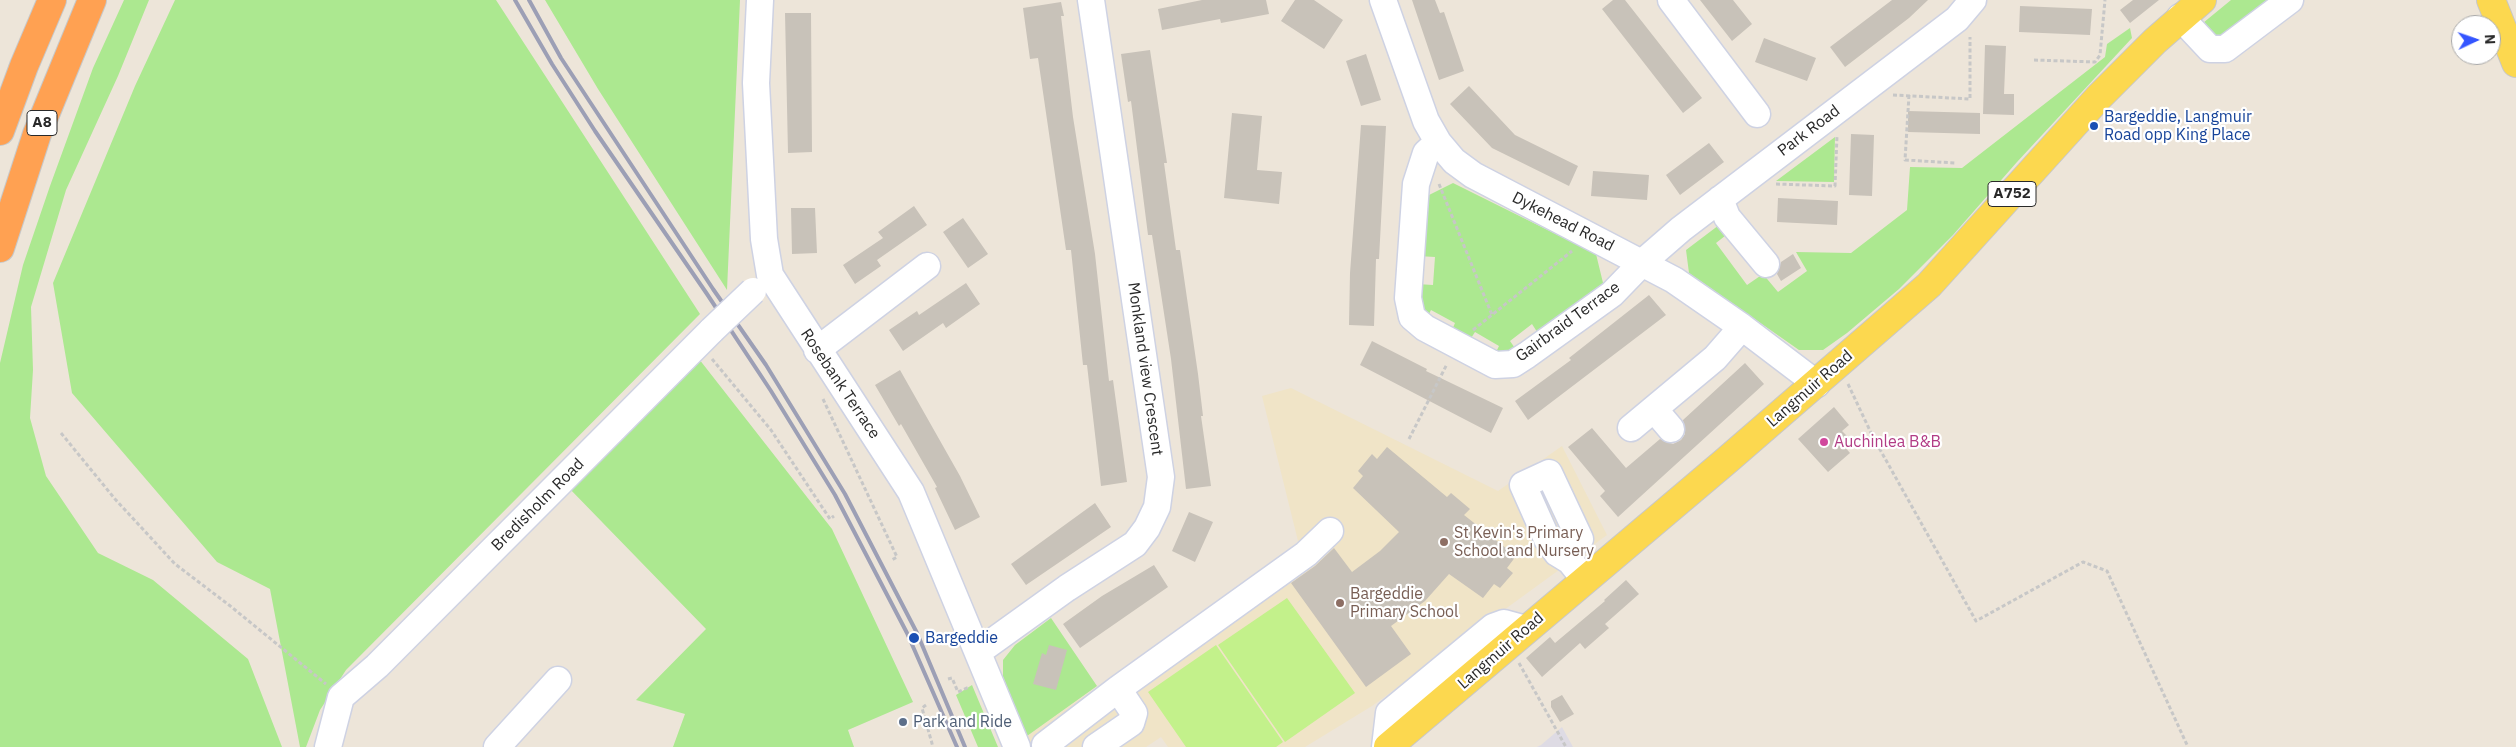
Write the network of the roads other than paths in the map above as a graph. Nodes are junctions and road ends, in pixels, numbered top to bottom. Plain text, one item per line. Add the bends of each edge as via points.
1 (52, 0) edge
2 (92, 0) edge
3 (760, 0) edge
4 (1092, 0) edge
5 (1382, 0) edge
6 (1671, 0) edge
7 (2202, 0) edge
8 (2290, 0) edge
9 (2491, 0) edge
10 (1969, 4) edge
11 (2180, 18) junction
12 (2516, 63) edge
13 (1757, 114) dead end
14 (0, 131) edge
15 (1432, 147) junction
16 (1720, 199) junction
17 (0, 248) edge
18 (1643, 262) junction
19 (1766, 264) dead end
20 (927, 266) dead end
21 (761, 283) junction
22 (1742, 327) junction
23 (817, 350) junction
24 (1817, 384) junction
25 (1654, 409) junction
26 (1631, 428) dead end
27 (1671, 429) dead end
28 (1330, 530) dead end
29 (1557, 553) dead end
30 (1586, 580) junction
31 (978, 652) junction
32 (558, 680) dead end
33 (1118, 689) junction
34 (1045, 746) edge
35 (328, 747) edge
36 (497, 747) edge
37 (1017, 747) edge
38 (1096, 747) edge
39 (1386, 747) edge

1 - 14 highway, A8
2 - 17 highway, A8 via 37,134
3 - 21 street, Rosebank Terrace via 756,83 764,239
4 - 31 street, Monkland view Crescent via 1161,477 1157,508 1148,528 1135,544
5 - 15 street, Dykehead Road via 1426,121
6 - 13 street
7 - 11 main road, Langmuir Road / A752
8 - 11 street via 2225,49 2210,49
9 - 12 main road
10 - 16 street, Park Road via 1957,19
11 - 24 main road, Langmuir Road / A752 via 2099,97 1929,285
15 - 18 street, Dykehead Road via 1473,175
15 - 18 street, Gairbraid Terrace via 1416,184 1408,298 1412,317 1456,345 1495,365 1512,364 1612,294
16 - 18 street, Park Road
16 - 19 street via 1727,218
18 - 22 street, Dykehead Road
20 - 23 street
21 - 23 street, Rosebank Terrace
21 - 35 street, Bredisholm Road, bridge via 377,666 341,697
22 - 24 street, Dykehead Road
22 - 25 street via 1715,358
23 - 31 street, Rosebank Terrace via 911,492
24 - 30 main road, Langmuir Road / A752
25 - 26 street
25 - 27 street
28 - 33 street via 1306,554
29 - 30 street
30 - 39 main road, Langmuir Road / A752
31 - 37 street, Rosebank Terrace
32 - 36 street
33 - 34 street
33 - 38 street via 1134,713 1131,723

